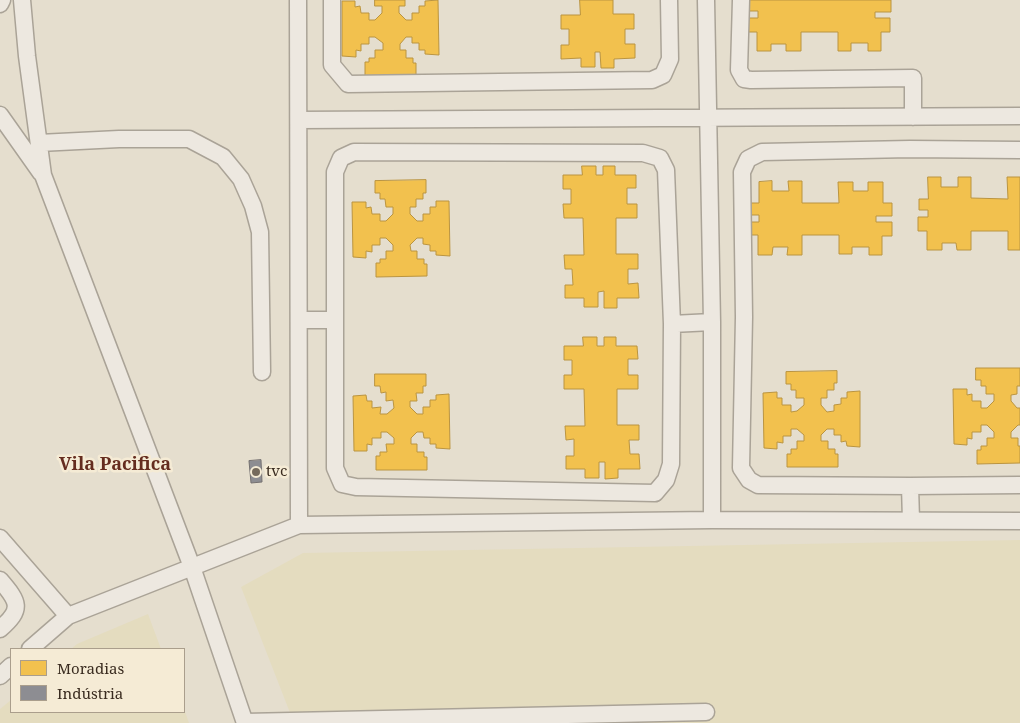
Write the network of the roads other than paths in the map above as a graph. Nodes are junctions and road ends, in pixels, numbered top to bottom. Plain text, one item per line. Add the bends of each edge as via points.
1 (2, 0) edge
2 (22, 0) edge
3 (298, 0) edge
4 (332, 0) edge
5 (670, 0) edge
6 (706, 0) edge
7 (741, 0) edge
8 (0, 4) edge
9 (0, 115) edge
10 (1020, 116) edge
11 (913, 117) junction
12 (709, 118) junction
13 (299, 120) junction
14 (38, 143) junction
15 (1020, 150) edge
16 (43, 175) junction
17 (299, 320) junction
18 (335, 320) junction
19 (712, 322) junction
20 (672, 324) junction
21 (262, 372) dead end
22 (1020, 485) edge
23 (910, 486) junction
24 (712, 520) junction
25 (911, 520) junction
26 (1020, 521) edge
27 (299, 525) junction
28 (0, 538) edge
29 (192, 568) junction
30 (0, 580) edge
31 (68, 616) junction
32 (0, 629) edge
33 (31, 648) edge
34 (10, 667) edge
35 (0, 676) edge
36 (706, 712) dead end
37 (245, 723) edge

1 - 8 street
2 - 14 street
3 - 13 street
4 - 5 street via 332,65 348,84 652,80 664,75 670,59
6 - 12 street
7 - 11 street via 739,70 744,79 912,78
9 - 16 street
10 - 11 street
11 - 12 street
12 - 13 street
12 - 19 street
13 - 17 street
14 - 16 street
14 - 21 street via 189,139 223,157 241,179 260,232
15 - 23 street via 762,152 748,159 742,172 741,468 748,480 758,486
16 - 29 street
17 - 18 street
17 - 27 street
18 - 20 street via 335,172 341,158 354,152 643,153 660,158 666,170
18 - 20 street via 335,468 342,484 356,487 655,493 666,480 671,464
19 - 20 street
19 - 24 street
22 - 23 street
23 - 25 street
24 - 25 street
24 - 27 street
25 - 26 street
27 - 29 street
28 - 31 street
29 - 31 street
29 - 37 street
30 - 32 street via 12,593 16,611
31 - 33 street
34 - 35 street
36 - 37 street

